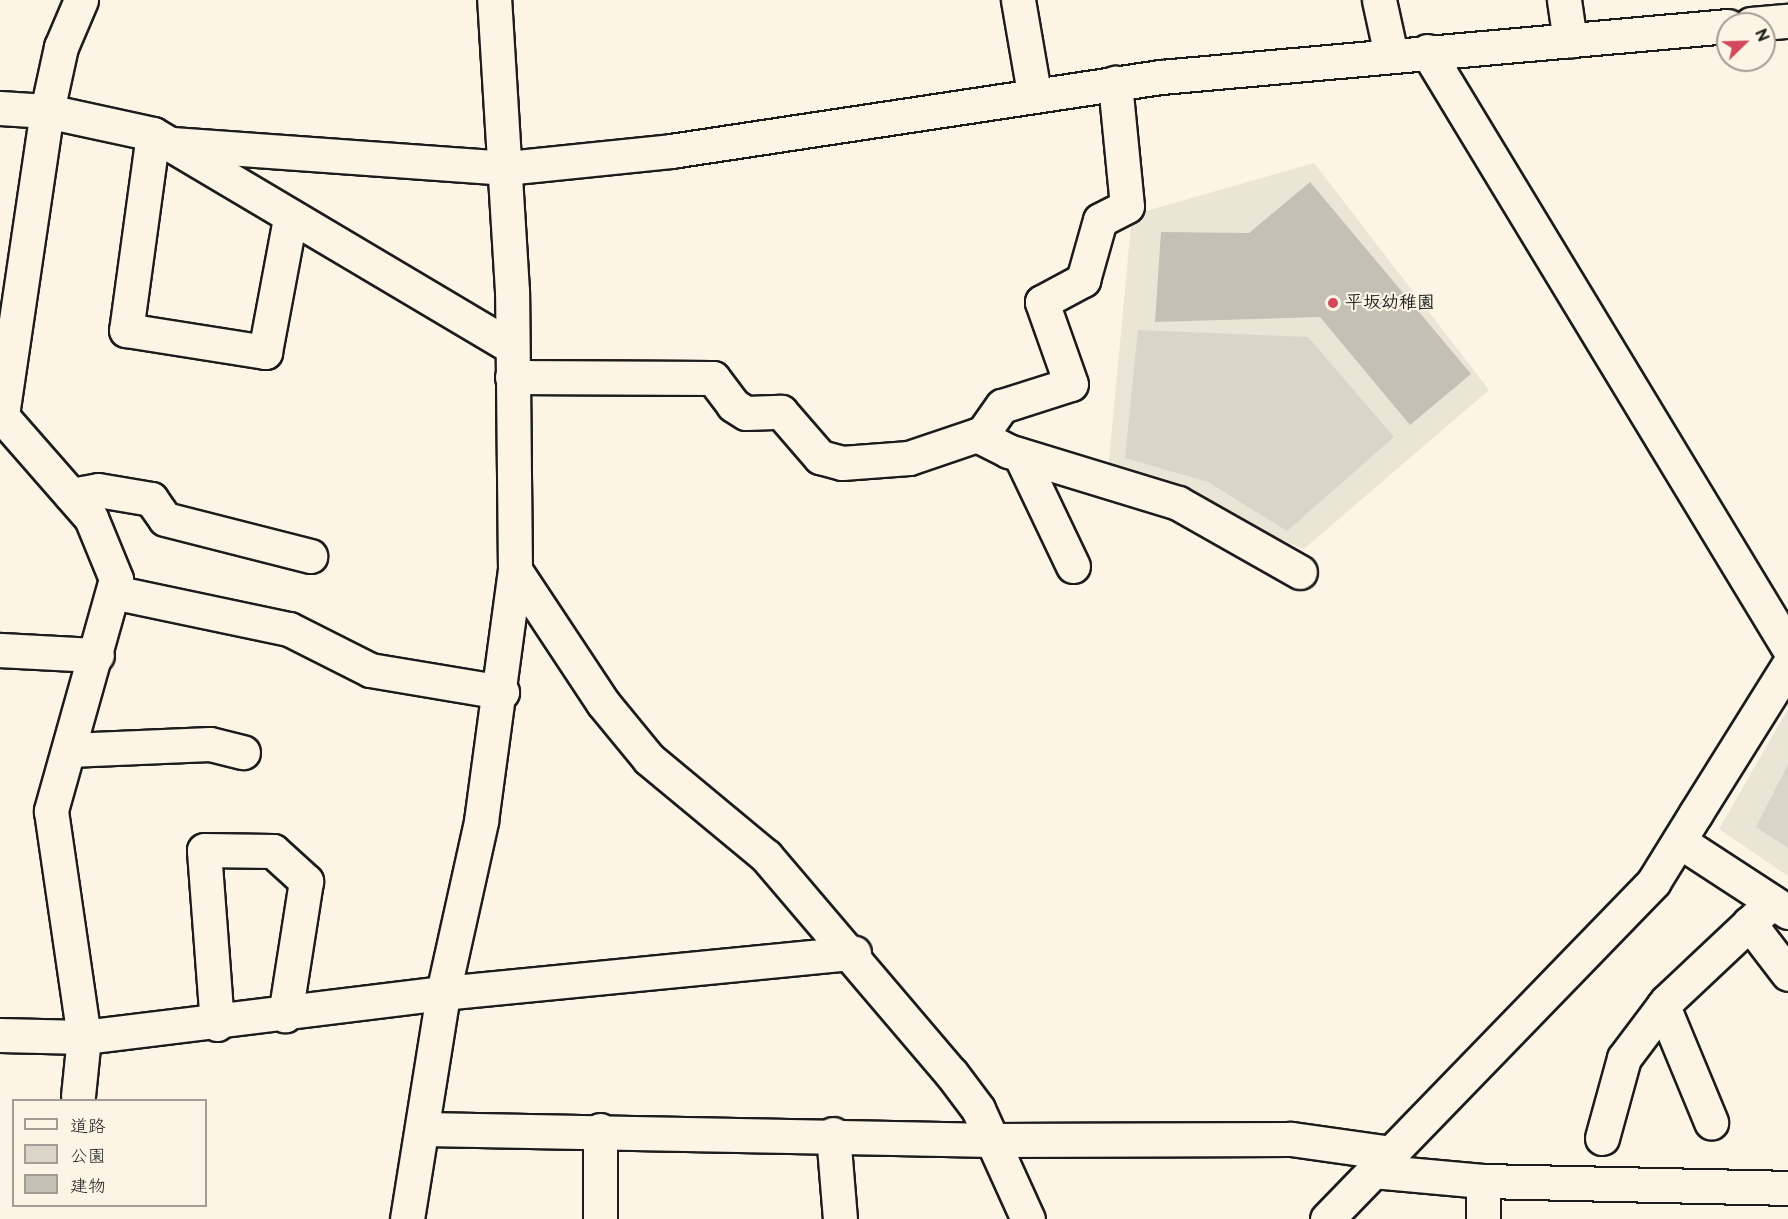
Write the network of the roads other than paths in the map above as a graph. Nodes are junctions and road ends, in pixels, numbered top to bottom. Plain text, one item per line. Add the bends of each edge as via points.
1 (81, 0) edge
2 (495, 0) edge
3 (1018, 0) edge
4 (1379, 0) edge
5 (1564, 0) edge
6 (1716, 27) edge
7 (1570, 40) junction
8 (1427, 51) junction
9 (1391, 55) junction
10 (1115, 83) junction
11 (1034, 93) junction
12 (0, 108) edge
13 (47, 111) junction
14 (163, 139) junction
15 (507, 168) junction
16 (290, 219) junction
17 (512, 362) junction
18 (1, 414) edge
19 (980, 437) junction
20 (1020, 455) junction
21 (71, 495) junction
22 (310, 556) dead end
23 (1073, 566) dead end
24 (516, 570) junction
25 (1300, 572) dead end
26 (113, 592) junction
27 (1788, 647) edge
28 (0, 650) edge
29 (97, 655) junction
30 (1788, 666) edge
31 (502, 692) junction
32 (69, 750) junction
33 (243, 752) dead end
34 (1678, 841) junction
35 (1770, 912) edge
36 (854, 953) junction
37 (1788, 974) edge
38 (443, 993) junction
39 (1663, 1006) junction
40 (285, 1015) junction
41 (217, 1024) junction
42 (0, 1035) edge
43 (84, 1037) junction
44 (78, 1096) dead end
45 (1711, 1122) dead end
46 (425, 1129) junction
47 (600, 1130) junction
48 (833, 1134) junction
49 (1602, 1138) dead end
50 (994, 1140) junction
51 (1382, 1162) junction
52 (1483, 1181) junction
53 (1788, 1188) edge
54 (407, 1219) edge
55 (600, 1219) edge
56 (840, 1219) edge
57 (1028, 1219) edge
58 (1327, 1219) edge
59 (1483, 1219) edge

1 - 13 street via 61,46
2 - 15 street
3 - 11 street
4 - 9 street
5 - 7 street
6 - 7 street
7 - 8 street
8 - 9 street
8 - 27 street
9 - 10 street
10 - 11 street
10 - 19 street via 1127,206 1100,220 1083,280 1042,302 1071,384 1002,406
11 - 15 street via 671,151
12 - 13 street
13 - 14 street
13 - 18 street
14 - 15 street
14 - 16 street
14 - 16 street via 126,330 265,352
15 - 17 street
16 - 17 street
17 - 19 street via 712,378 733,405 746,412 781,412 820,457 842,463 909,458
17 - 24 street
18 - 21 street
19 - 20 street
20 - 23 street
20 - 25 street via 1178,503
21 - 22 street via 98,490 151,499 165,519
21 - 26 street via 91,518 116,579
24 - 31 street
24 - 36 street via 603,703 649,759 766,856
26 - 29 street
26 - 31 street via 289,628 370,670
28 - 29 street
29 - 32 street
30 - 34 street
31 - 38 street via 481,821
32 - 33 street via 210,744
32 - 43 street via 51,811
34 - 35 street
34 - 51 street via 1654,881
35 - 37 street
35 - 39 street
36 - 38 street
36 - 50 street via 951,1073
38 - 40 street
38 - 46 street
39 - 45 street
39 - 49 street via 1624,1058
40 - 41 street
40 - 41 street via 306,881 273,851 204,850
41 - 43 street
42 - 43 street
43 - 44 street
46 - 47 street
46 - 54 street
47 - 48 street
47 - 55 street
48 - 50 street
48 - 56 street
50 - 51 street via 1291,1139
50 - 57 street
51 - 52 street
51 - 58 street
52 - 53 street
52 - 59 street

